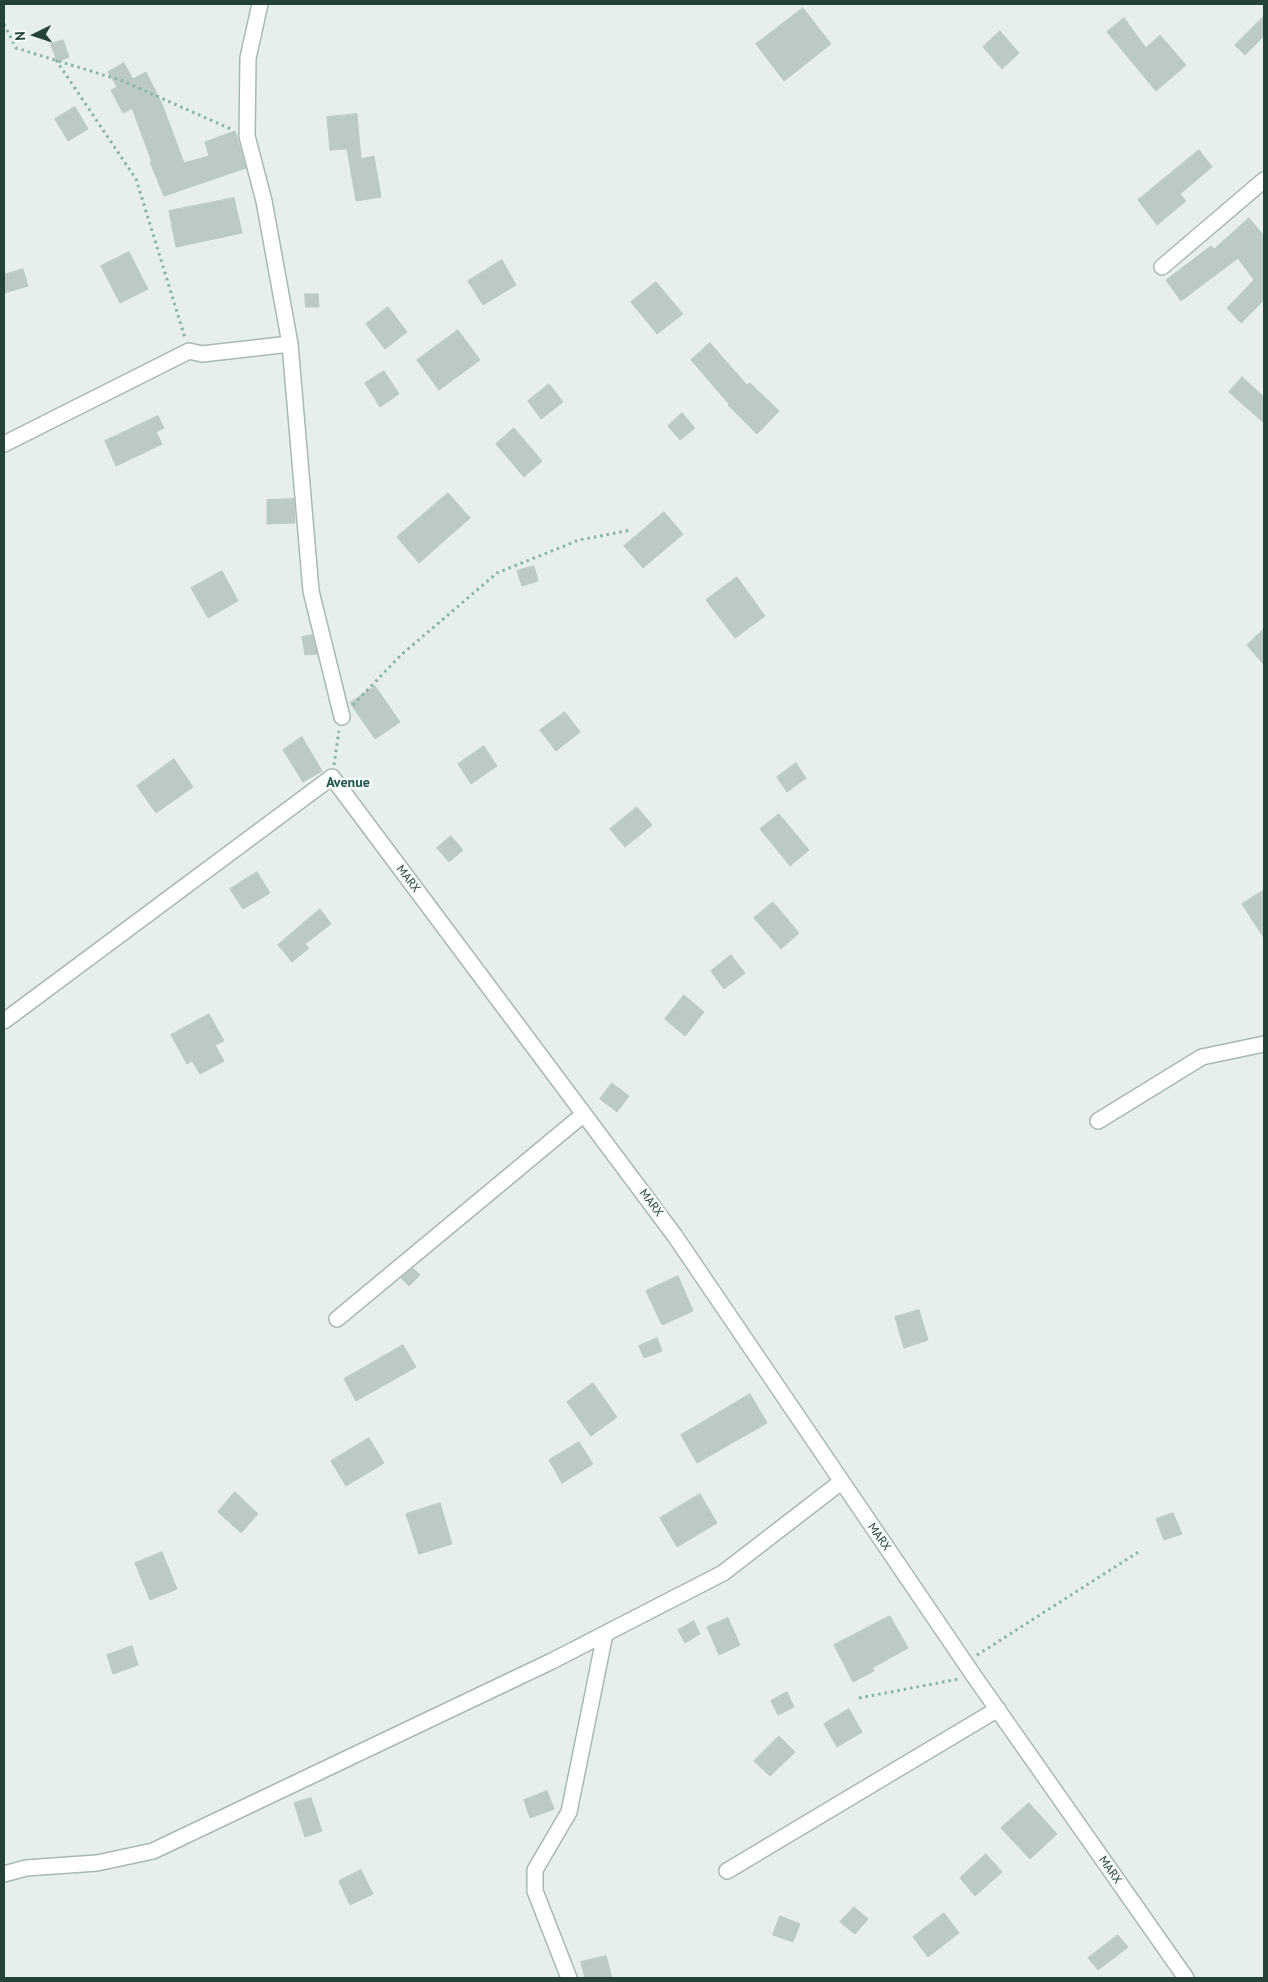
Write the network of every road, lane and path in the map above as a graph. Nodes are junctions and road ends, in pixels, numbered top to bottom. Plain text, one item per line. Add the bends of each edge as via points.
1 (260, 4) edge
2 (4, 24) edge
3 (56, 60) junction
4 (247, 136) junction
5 (1264, 180) edge
6 (1162, 267) dead end
7 (290, 344) junction
8 (189, 351) junction
9 (4, 444) edge
10 (631, 530) dead end
11 (342, 716) junction
12 (332, 777) junction
13 (4, 1021) edge
14 (1264, 1044) edge
15 (584, 1114) junction
16 (1098, 1121) dead end
17 (337, 1319) dead end
18 (841, 1482) junction
19 (1140, 1551) dead end
20 (605, 1634) junction
21 (966, 1662) junction
22 (974, 1676) junction
23 (859, 1698) dead end
24 (998, 1709) junction
25 (727, 1871) dead end
26 (4, 1874) edge
27 (569, 1978) edge
28 (1186, 1978) edge

1 - 4 street via 248,58
2 - 3 path via 16,48
3 - 4 path via 123,81
3 - 8 path via 136,179
4 - 7 street via 264,201
5 - 6 street
7 - 8 street via 202,354
7 - 11 street via 311,591
8 - 9 street
10 - 11 path via 579,540 497,573 401,655
11 - 12 path
12 - 13 street
12 - 15 street, MARX
14 - 16 street via 1202,1057
15 - 17 street
15 - 18 street, MARX via 675,1236
18 - 20 street via 723,1573
18 - 21 street, MARX
19 - 21 path
20 - 26 street via 153,1851 96,1863 26,1868
20 - 27 street via 569,1812 535,1870 535,1892
21 - 22 street, MARX
22 - 23 path
22 - 24 street, MARX
24 - 25 street
24 - 28 street, MARX

